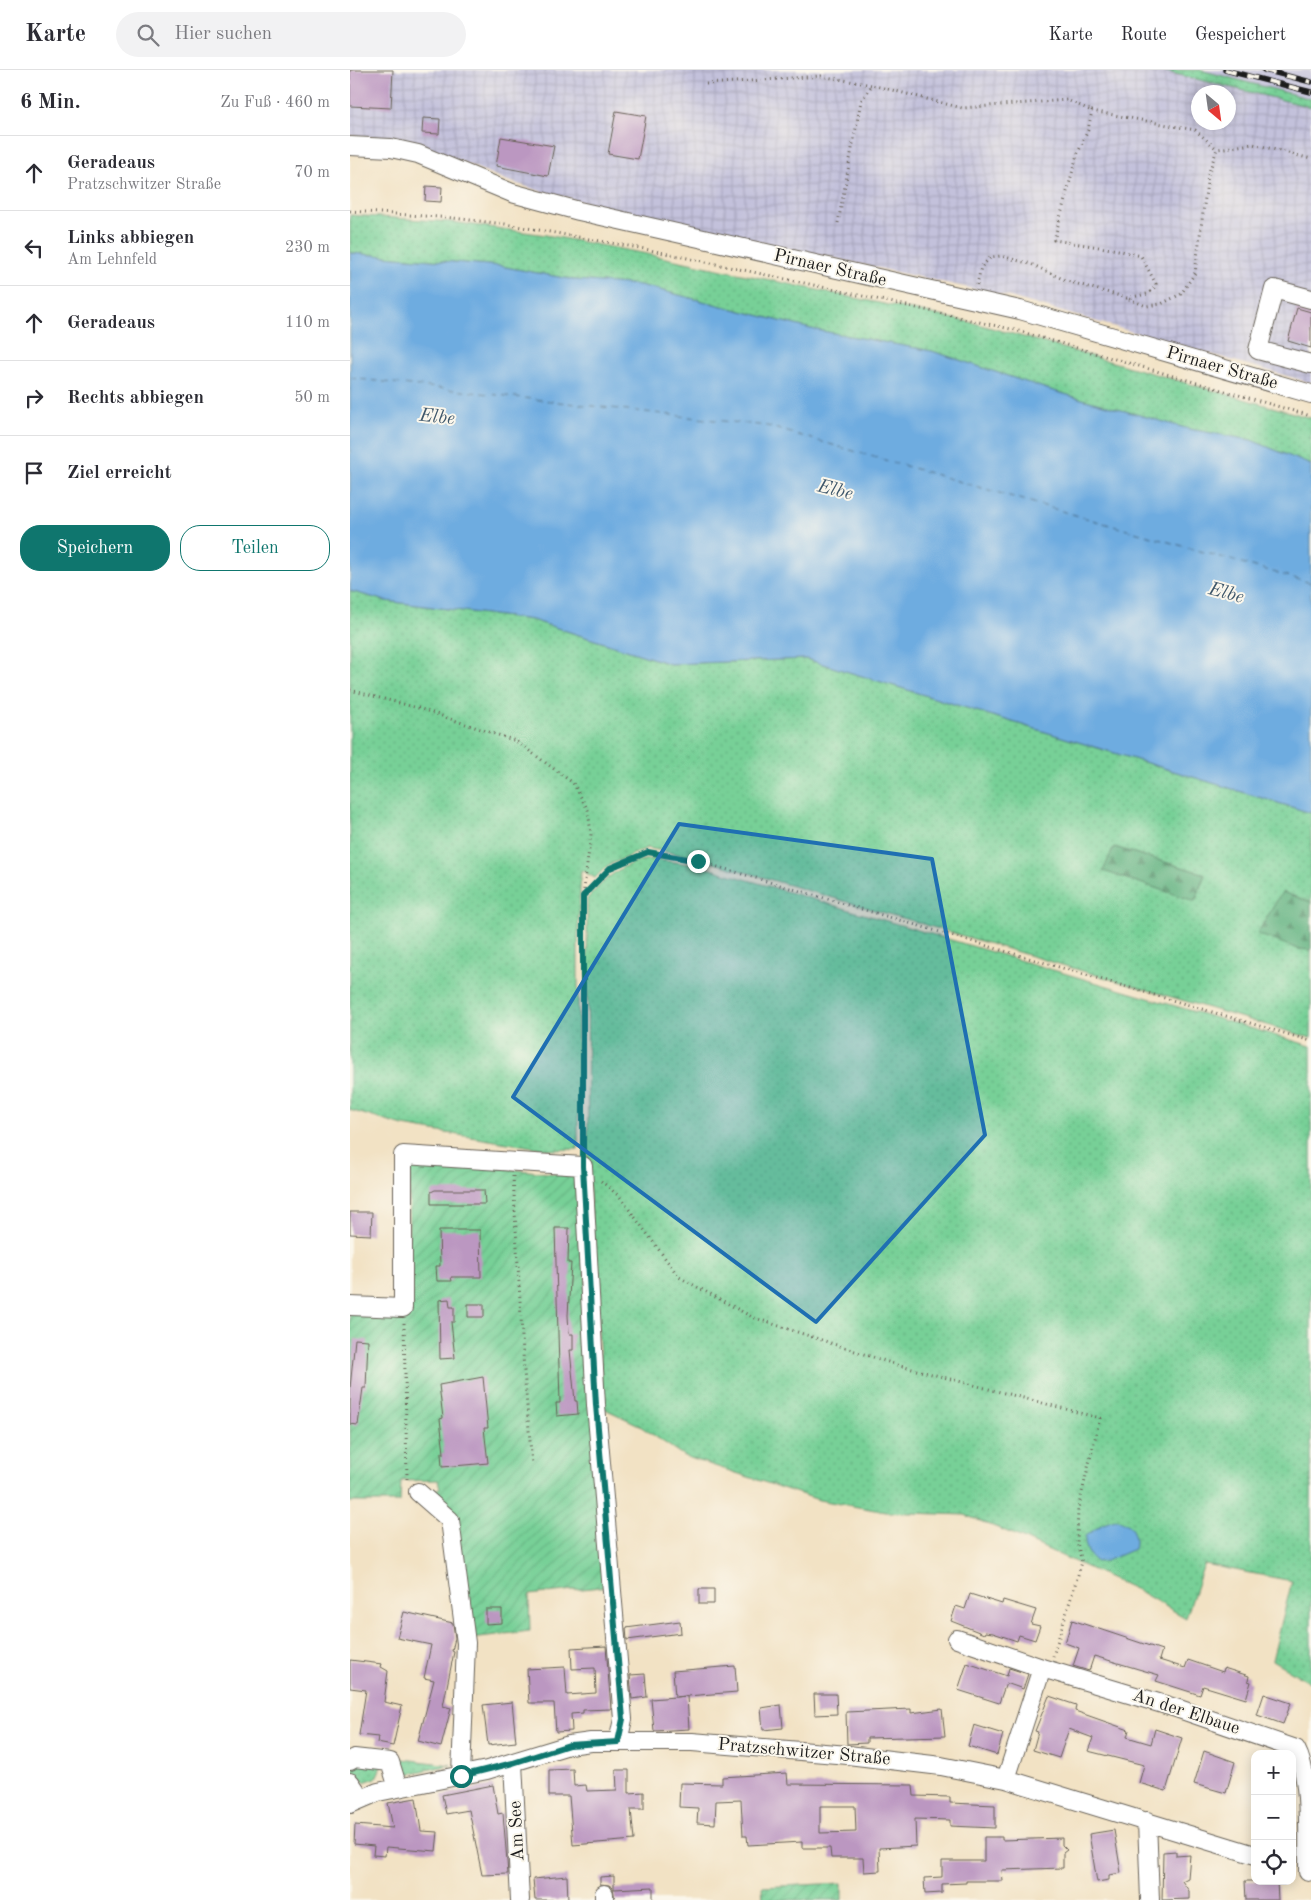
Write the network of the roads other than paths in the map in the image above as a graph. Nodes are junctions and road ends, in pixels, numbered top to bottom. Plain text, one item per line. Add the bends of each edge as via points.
1 (350, 146) edge
2 (1311, 299) edge
3 (1311, 364) edge
4 (1311, 394) edge
5 (350, 1306) edge
6 (418, 1492) road end
7 (957, 1639) dead end
8 (1046, 1668) junction
9 (618, 1742) junction
10 (350, 1761) edge
11 (513, 1763) junction
12 (461, 1776) junction
13 (1006, 1779) junction
14 (350, 1782) edge
15 (398, 1788) junction
16 (355, 1801) edge
17 (1147, 1821) junction
18 (1251, 1854) edge
19 (1304, 1870) edge
20 (520, 1900) edge
21 (1150, 1900) edge

1 - 4 street, Pirnaer Straße via 391,148 418,154 512,193 579,211 1020,310
2 - 3 street via 1274,289 1258,350
5 - 9 street via 403,1308 403,1155 583,1166 596,1405 623,1719
6 - 12 street via 450,1520 466,1643
7 - 8 street, An der Elbaue
8 - 13 street
8 - 19 street, An der Elbaue via 1296,1749 1302,1758 1306,1776
9 - 11 street, Pratzschwitzer Straße via 569,1745
9 - 13 street, Pratzschwitzer Straße via 692,1742 848,1755 941,1766
10 - 15 street via 354,1758 390,1762
11 - 12 street, Pratzschwitzer Straße
11 - 20 street, Am See
12 - 15 street, Pratzschwitzer Straße
13 - 17 street, Pratzschwitzer Straße
14 - 16 street
15 - 16 street, Pratzschwitzer Straße
17 - 18 street, Pratzschwitzer Straße
17 - 21 street

